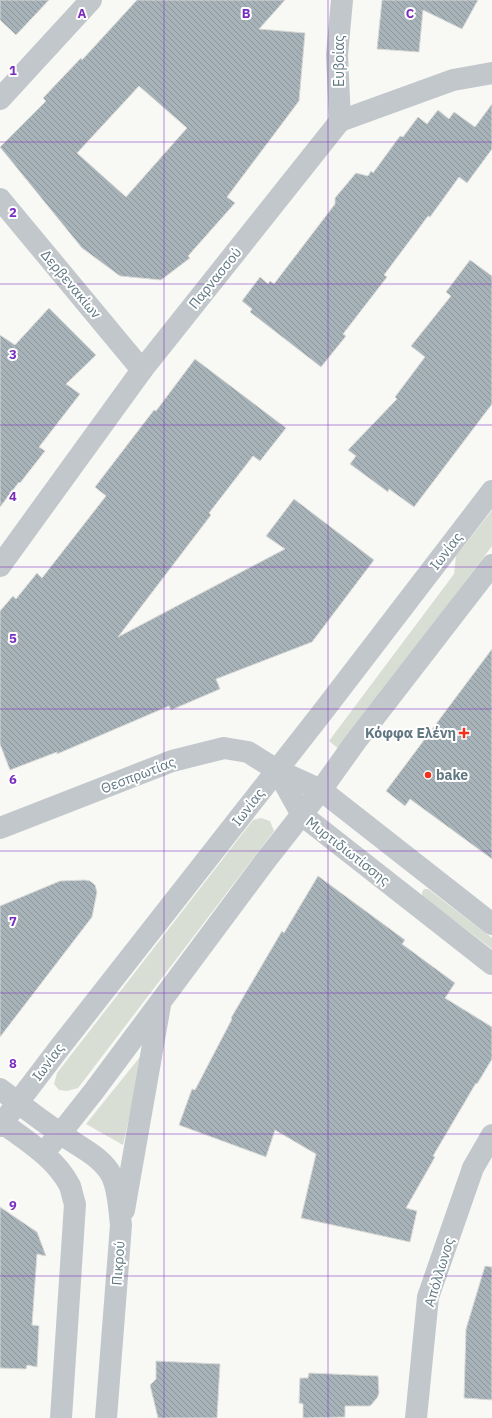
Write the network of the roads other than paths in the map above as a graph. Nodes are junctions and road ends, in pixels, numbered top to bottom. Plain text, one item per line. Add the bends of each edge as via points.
1 (91, 0) edge
2 (342, 0) edge
3 (492, 73) edge
4 (0, 99) edge
5 (340, 121) junction
6 (0, 199) edge
7 (142, 370) junction
8 (492, 491) edge
9 (492, 565) edge
10 (0, 566) edge
11 (277, 770) junction
12 (321, 790) junction
13 (302, 815) junction
14 (0, 828) edge
15 (492, 924) edge
16 (492, 964) edge
17 (161, 1002) junction
18 (0, 1089) edge
19 (17, 1102) junction
20 (1, 1123) edge
21 (60, 1134) junction
22 (492, 1135) edge
23 (43, 1153) junction
24 (121, 1225) junction
25 (61, 1418) edge
26 (106, 1418) edge
27 (416, 1418) edge

1 - 4 street
2 - 5 street, Ευβοίας via 337,56
3 - 5 street via 453,80
5 - 7 street, Παρνασσού
6 - 7 street, Δερβενακίων
7 - 10 street, Παρνασσού
8 - 11 street, Ιωνίας
9 - 12 street
11 - 12 street
11 - 13 street, Μυρτιδιωτίσσης
11 - 14 street, Θεσπρωτίας via 248,752 224,748 172,761
11 - 19 street, Ιωνίας
12 - 13 street
12 - 15 street
13 - 16 street, Μυρτιδιωτίσσης
13 - 17 street
17 - 21 street
17 - 24 street
18 - 19 street, Πικρού
19 - 20 street, Ιωνίας
19 - 21 street, Πικρού
20 - 23 street
21 - 23 street
21 - 24 street, Πικρού via 89,1152 112,1175
22 - 27 street, Απόλλωνος via 472,1168 428,1297
23 - 25 street via 70,1187 75,1204
24 - 26 street, Πικρού

